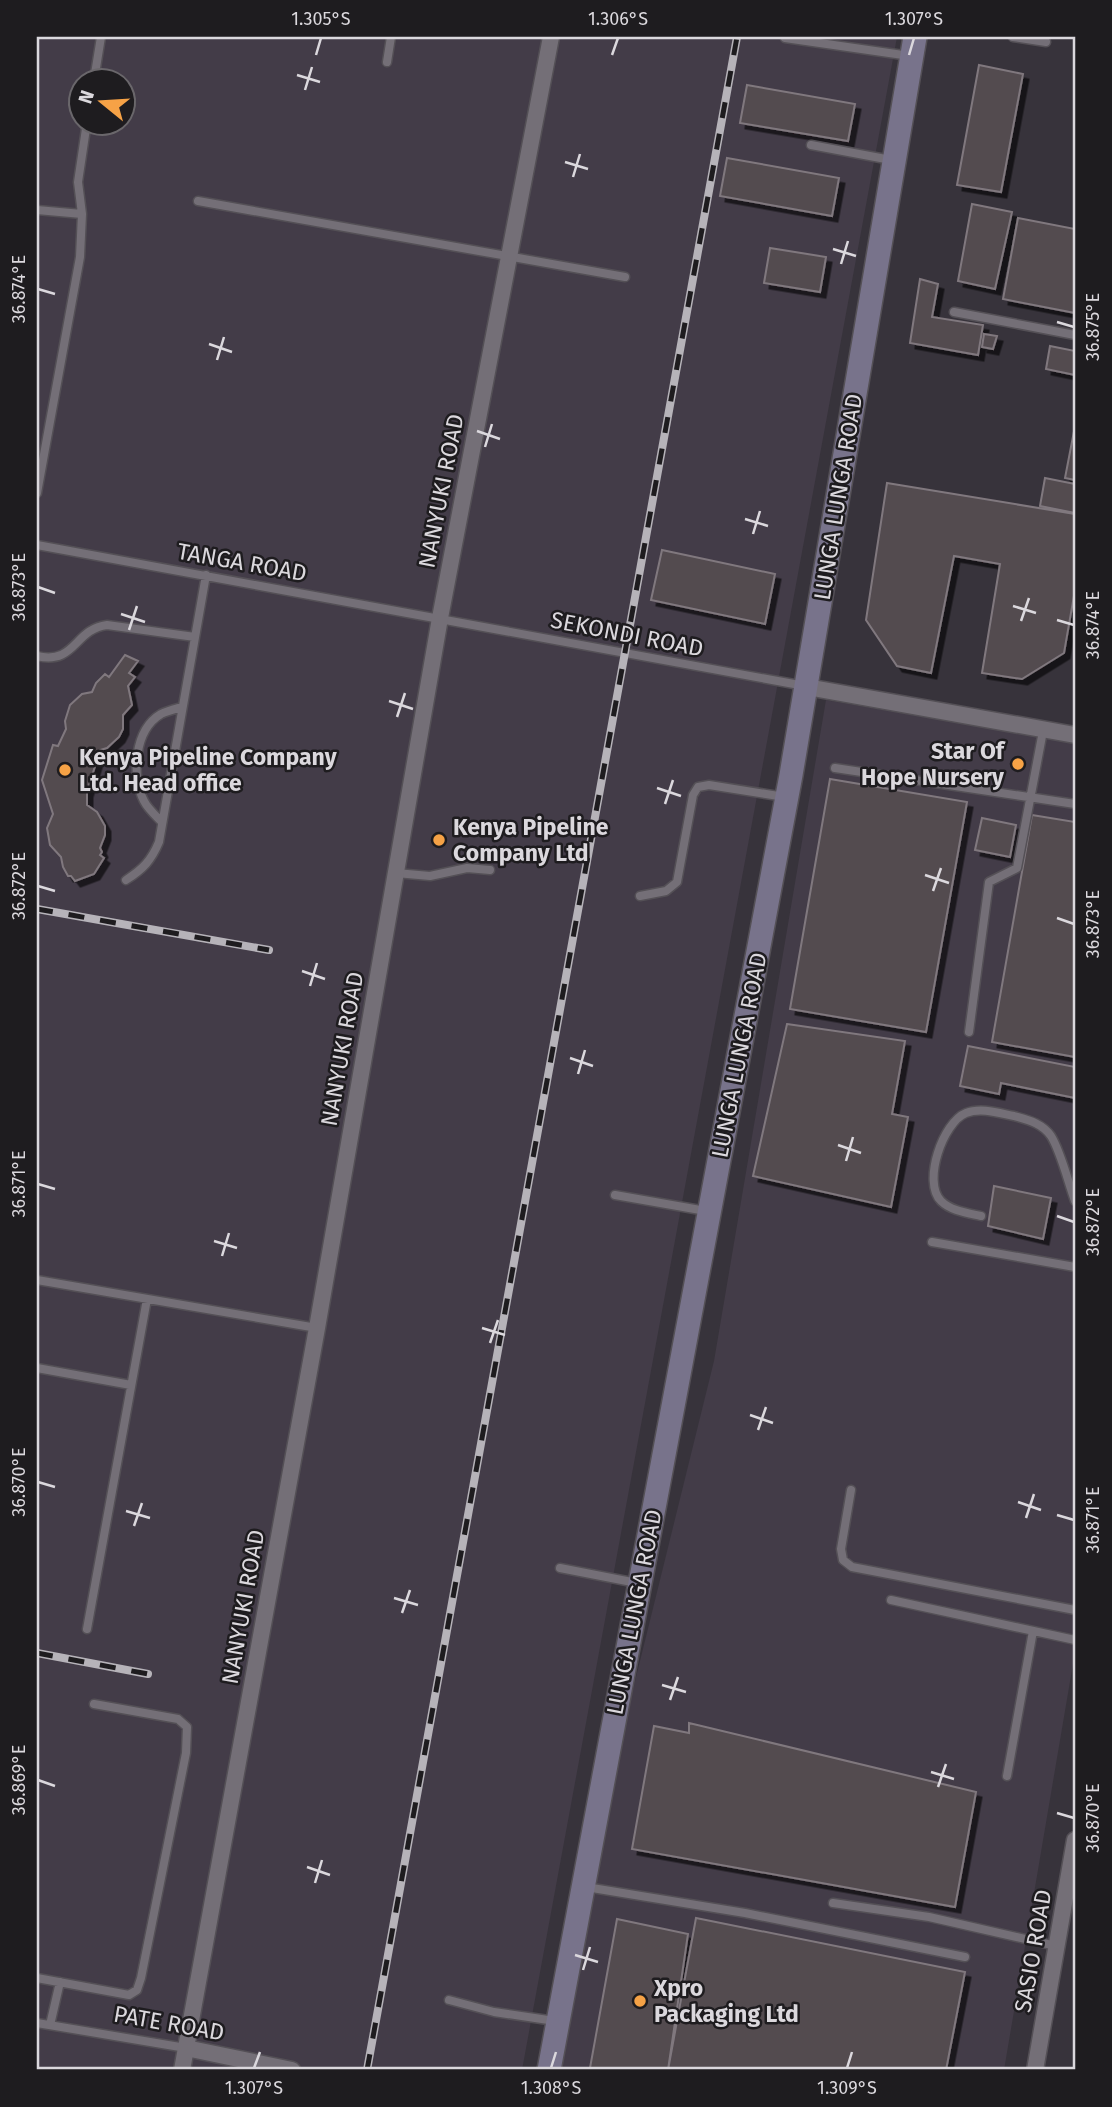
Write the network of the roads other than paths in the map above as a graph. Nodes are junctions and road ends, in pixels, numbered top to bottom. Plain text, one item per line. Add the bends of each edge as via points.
1 (101, 37) edge
2 (391, 37) edge
3 (551, 37) edge
4 (1013, 37) edge
5 (785, 38) edge
6 (1046, 42) dead end
7 (913, 47) edge
8 (387, 62) dead end
9 (96, 66) edge
10 (85, 136) edge
11 (811, 145) dead end
12 (893, 161) junction
13 (198, 201) dead end
14 (37, 210) edge
15 (82, 214) junction
16 (509, 257) junction
17 (625, 277) dead end
18 (954, 312) dead end
19 (1075, 335) edge
20 (37, 493) edge
21 (37, 545) edge
22 (206, 575) junction
23 (440, 618) junction
24 (195, 637) junction
25 (37, 656) edge
26 (807, 687) junction
27 (182, 707) junction
28 (1043, 731) junction
29 (1075, 733) edge
30 (835, 768) dead end
31 (787, 797) junction
32 (1030, 797) junction
33 (1075, 804) edge
34 (162, 822) junction
35 (490, 870) dead end
36 (396, 873) junction
37 (126, 880) dead end
38 (640, 895) dead end
39 (969, 1032) dead end
40 (615, 1195) dead end
41 (1075, 1201) edge
42 (709, 1212) junction
43 (981, 1216) dead end
44 (932, 1242) dead end
45 (1075, 1267) edge
46 (37, 1280) edge
47 (147, 1299) junction
48 (317, 1328) junction
49 (37, 1368) edge
50 (131, 1385) junction
51 (851, 1490) dead end
52 (560, 1568) dead end
53 (640, 1583) junction
54 (891, 1600) dead end
55 (1075, 1610) edge
56 (87, 1629) dead end
57 (1033, 1631) junction
58 (1075, 1640) edge
59 (94, 1704) dead end
60 (1007, 1776) dead end
61 (1075, 1840) edge
62 (583, 1886) junction
63 (833, 1903) dead end
64 (1056, 1945) junction
65 (965, 1957) dead end
66 (37, 1979) edge
67 (60, 1982) junction
68 (449, 2000) dead end
69 (558, 2021) junction
70 (37, 2023) edge
71 (50, 2025) junction
72 (186, 2048) junction
73 (182, 2070) edge
74 (292, 2070) edge
75 (549, 2070) edge
76 (1035, 2070) edge

1 - 9 lane
2 - 8 lane
3 - 16 street, NANYUKI ROAD
4 - 6 lane
5 - 7 lane
7 - 12 main road, LUNGA LUNGA ROAD
10 - 15 lane via 78,182
11 - 12 lane
12 - 26 main road, LUNGA LUNGA ROAD
13 - 16 lane
14 - 15 lane
15 - 20 lane via 80,257
16 - 17 lane
16 - 23 street, NANYUKI ROAD
18 - 19 lane
21 - 22 lane, TANGA ROAD
22 - 23 lane, TANGA ROAD
22 - 24 lane
23 - 26 lane, SEKONDI ROAD
23 - 36 street, NANYUKI ROAD
24 - 25 lane via 93,626 64,656
24 - 27 lane
26 - 28 street
26 - 31 main road, LUNGA LUNGA ROAD
27 - 34 lane
27 - 34 lane via 153,721 137,757 143,800
28 - 29 street
28 - 32 lane
30 - 32 lane
31 - 38 lane via 698,787 692,795 677,882 667,891
31 - 42 main road, LUNGA LUNGA ROAD
32 - 33 lane
32 - 39 lane via 1017,868 989,882
34 - 37 lane via 152,859
35 - 36 lane via 467,868 430,876
36 - 48 street, NANYUKI ROAD
40 - 42 lane
41 - 43 lane via 1052,1137 1044,1128 977,1110 965,1113 946,1132 932,1183 946,1205
42 - 53 main road, LUNGA LUNGA ROAD
44 - 45 lane
46 - 47 lane
47 - 48 lane
47 - 50 lane
48 - 72 street, NANYUKI ROAD
49 - 50 lane
50 - 56 lane
51 - 55 lane via 841,1549 843,1560 852,1567
52 - 53 lane
53 - 62 main road, LUNGA LUNGA ROAD
54 - 57 lane
57 - 58 lane
57 - 60 lane
59 - 67 lane via 178,1719 188,1734 137,1990 124,1995
61 - 64 street, SASIO ROAD
62 - 65 lane
62 - 69 main road, LUNGA LUNGA ROAD
63 - 64 lane via 929,1917
64 - 76 street, SASIO ROAD
66 - 67 lane
67 - 71 lane
68 - 69 lane
69 - 75 main road, LUNGA LUNGA ROAD
70 - 71 lane, PATE ROAD
71 - 72 lane, PATE ROAD
72 - 73 street, NANYUKI ROAD
72 - 74 street, PATE ROAD

